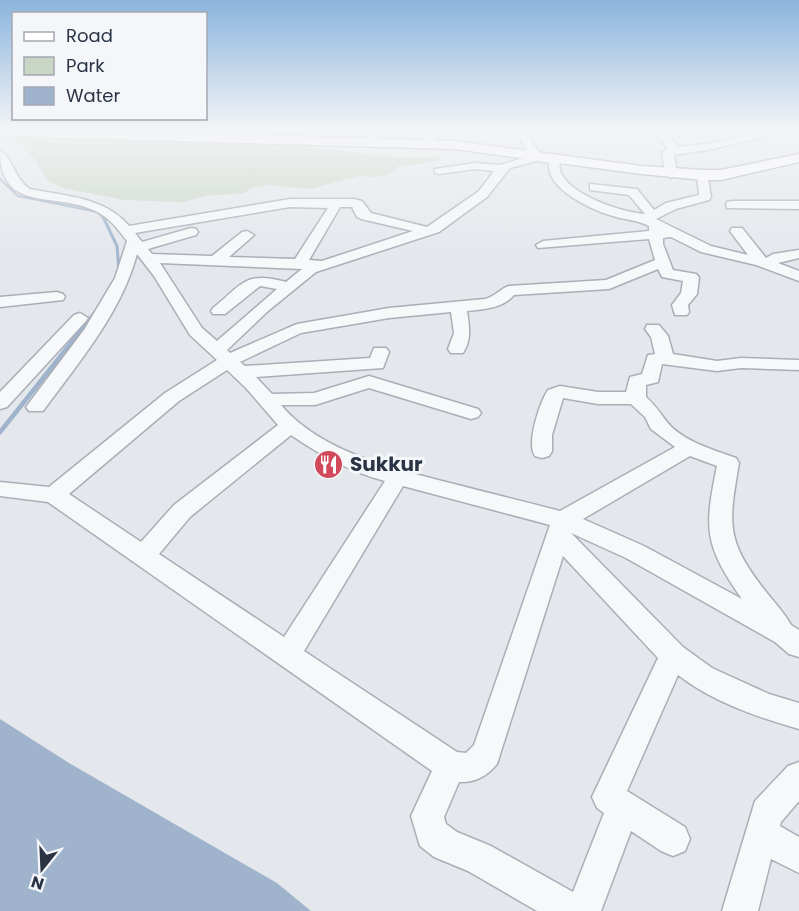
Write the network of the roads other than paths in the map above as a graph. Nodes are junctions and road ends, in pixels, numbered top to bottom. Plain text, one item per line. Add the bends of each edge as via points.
1 (9, 173) edge
2 (501, 173) edge
3 (555, 173) edge
4 (660, 173) edge
5 (732, 173) edge
6 (671, 174) joint
7 (703, 176) junction
8 (594, 187) dead end
9 (331, 203) junction
10 (732, 205) dead end
11 (798, 206) edge
12 (653, 223) junction
13 (427, 231) junction
14 (737, 231) dead end
15 (191, 232) dead end
16 (247, 235) dead end
17 (137, 244) junction
18 (259, 245) dead end
19 (543, 245) dead end
20 (699, 245) junction
21 (799, 254) edge
22 (660, 256) junction
23 (215, 261) junction
24 (243, 262) junction
25 (764, 263) junction
26 (299, 264) junction
27 (326, 265) junction
28 (799, 276) edge
29 (288, 287) junction
30 (57, 297) dead end
31 (0, 302) edge
32 (458, 305) junction
33 (219, 311) dead end
34 (681, 312) dead end
35 (80, 318) dead end
36 (653, 329) dead end
37 (75, 337) junction
38 (457, 349) dead end
39 (380, 352) dead end
40 (665, 358) junction
41 (229, 361) junction
42 (799, 365) edge
43 (636, 398) junction
44 (267, 400) junction
45 (0, 403) edge
46 (36, 407) dead end
47 (471, 413) dead end
48 (291, 425) junction
49 (689, 448) junction
50 (542, 451) dead end
51 (398, 477) junction
52 (0, 489) edge
53 (54, 495) junction
54 (561, 527) junction
55 (143, 556) junction
56 (793, 639) edge
57 (287, 655) junction
58 (673, 655) junction
59 (799, 716) edge
60 (451, 766) junction
61 (799, 777) edge
62 (623, 807) junction
63 (761, 834) junction
64 (673, 839) dead end
65 (799, 856) edge
66 (572, 911) edge
67 (583, 911) edge
68 (740, 911) edge

1 - 17 street via 15,185 26,192 107,211
2 - 13 street via 475,200
3 - 12 street via 576,194 619,214
4 - 6 main road
5 - 7 main road
6 - 7 main road
7 - 12 street via 705,197 671,206
8 - 12 street via 633,192
9 - 13 street via 357,204 366,216
9 - 17 street via 249,208
9 - 26 street via 334,208
10 - 11 street
12 - 19 street
12 - 20 street
12 - 22 street
13 - 27 street
14 - 25 street
15 - 17 street
16 - 23 street
17 - 23 street
17 - 37 street via 123,278
17 - 41 street via 196,331
18 - 24 street
20 - 22 street
20 - 25 street
21 - 25 street
22 - 32 street via 609,284 509,291 502,299 487,304
22 - 34 street via 667,274 691,277
23 - 24 street
24 - 26 street
25 - 28 street
26 - 27 street
27 - 29 street via 311,269
29 - 33 street via 256,281
29 - 41 street
30 - 31 street
32 - 38 street via 462,333
32 - 41 street via 297,329
35 - 37 street
36 - 40 street
37 - 45 street
37 - 46 street
39 - 41 street via 377,364 322,364 278,371
40 - 42 street via 717,366 744,355
40 - 43 street via 654,359 651,378 637,381
41 - 44 street
41 - 53 street via 163,404
43 - 49 street via 648,407 658,425
43 - 50 street via 555,394 542,435
44 - 47 street via 315,399 369,382
44 - 48 street
48 - 51 street via 322,447 370,470
48 - 55 street via 182,511
49 - 54 street
49 - 56 street via 728,463 721,537 729,558
51 - 54 street
51 - 57 street
52 - 53 street
53 - 55 street
54 - 56 street via 634,552
54 - 58 street
54 - 60 street via 486,754 469,769
55 - 57 street
57 - 60 street
58 - 59 street via 702,677 764,706
58 - 62 street via 608,797
60 - 66 street via 427,816 432,834
61 - 63 street via 767,813
62 - 64 street
62 - 67 street
63 - 65 street
63 - 68 street

